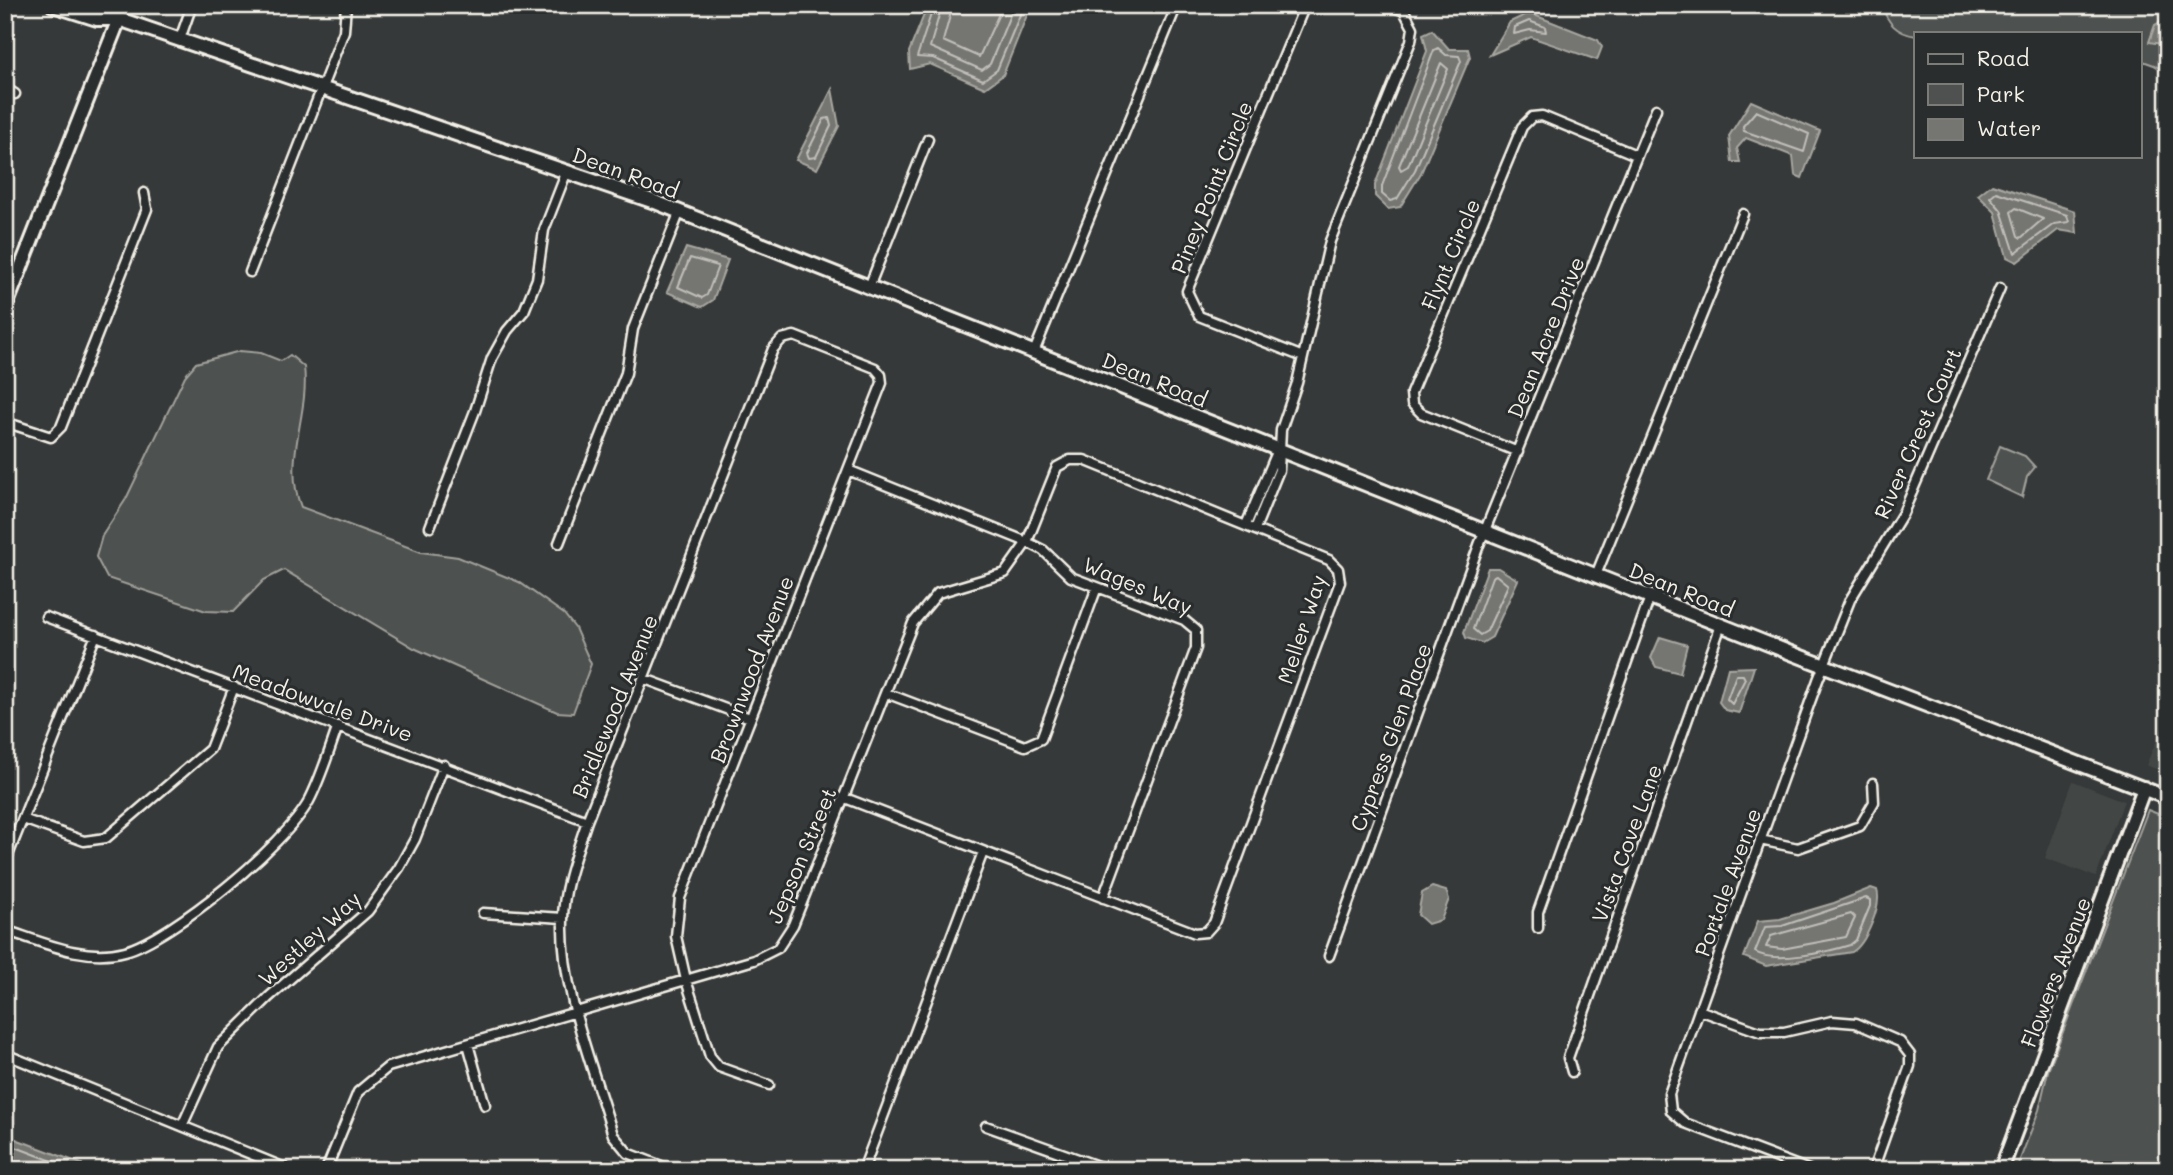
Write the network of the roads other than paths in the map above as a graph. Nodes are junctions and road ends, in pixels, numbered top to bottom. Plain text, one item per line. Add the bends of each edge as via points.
1 (53, 5) edge
2 (102, 5) edge
3 (192, 5) edge
4 (346, 5) edge
5 (1177, 5) edge
6 (1305, 5) edge
7 (1389, 5) edge
8 (119, 19) junction
9 (180, 39) junction
10 (322, 87) junction
11 (5, 88) edge
12 (15, 94) dead end
13 (1656, 109) dead end
14 (928, 139) dead end
15 (1636, 155) junction
16 (567, 171) junction
17 (144, 193) dead end
18 (680, 211) junction
19 (1743, 214) dead end
20 (250, 272) dead end
21 (869, 286) junction
22 (2000, 288) dead end
23 (5, 308) edge
24 (1034, 352) junction
25 (1303, 356) junction
26 (881, 375) joint
27 (5, 422) edge
28 (1278, 449) junction
29 (1518, 452) junction
30 (1070, 460) joint
31 (848, 470) junction
32 (1246, 525) junction
33 (429, 527) dead end
34 (1255, 529) junction
35 (1486, 531) junction
36 (1027, 542) junction
37 (559, 544) dead end
38 (1596, 575) junction
39 (1097, 587) junction
40 (1650, 597) junction
41 (46, 617) dead end
42 (1721, 625) junction
43 (96, 635) junction
44 (1824, 665) junction
45 (645, 678) junction
46 (234, 687) junction
47 (886, 693) junction
48 (750, 718) junction
49 (338, 726) junction
50 (444, 765) junction
51 (1873, 783) dead end
52 (2144, 788) junction
53 (845, 798) junction
54 (2168, 798) edge
55 (23, 818) junction
56 (587, 821) junction
57 (1760, 840) junction
58 (983, 852) junction
59 (5, 863) edge
60 (1103, 898) junction
61 (483, 913) dead end
62 (563, 918) junction
63 (1538, 928) dead end
64 (5, 930) edge
65 (1329, 956) dead end
66 (686, 980) junction
67 (1699, 1010) junction
68 (577, 1013) junction
69 (468, 1044) junction
70 (5, 1054) edge
71 (1572, 1072) dead end
72 (769, 1085) dead end
73 (485, 1105) dead end
74 (182, 1126) junction
75 (986, 1126) dead end
76 (1457, 1164) dead end
77 (290, 1170) edge
78 (326, 1170) edge
79 (673, 1170) edge
80 (863, 1170) edge
81 (1109, 1170) edge
82 (1472, 1170) edge
83 (1809, 1170) edge
84 (1874, 1170) edge
85 (2001, 1170) edge

1 - 8 main road, Dean Road via 97,19
2 - 8 main road, Dean Road
3 - 9 street
4 - 10 street via 344,31
5 - 24 street
6 - 25 street, Piney Point Circle via 1187,291 1199,316
7 - 25 street via 1404,11 1413,28 1411,41 1331,241
8 - 9 main road, Dean Road
8 - 23 main road
9 - 10 main road, Dean Road
10 - 16 main road, Dean Road
10 - 20 street
11 - 12 street
13 - 15 street, Dean Acre Drive
14 - 21 street
15 - 29 street, Dean Acre Drive
15 - 29 street, Flynt Circle via 1542,116 1532,117 1522,127 1411,393 1412,404 1420,413
16 - 18 main road, Dean Road
16 - 33 street via 544,230 537,279 524,311 492,358
17 - 27 street via 147,209 61,427 51,437
18 - 21 main road, Dean Road
18 - 37 street via 633,329 626,373
19 - 38 street
21 - 24 main road, Dean Road
22 - 44 street, River Crest Court via 1903,513 1854,591
24 - 28 main road, Dean Road
25 - 28 street
26 - 31 street, Brownwood Avenue via 882,383
26 - 45 street, Bridlewood Avenue via 874,368 794,336 782,339 774,349
28 - 32 street
28 - 34 street via 1279,470
28 - 35 main road, Dean Road
29 - 35 street, Dean Acre Drive
30 - 32 street, Meller Way via 1084,460
30 - 36 street, Jepson Street via 1057,467
31 - 36 street, Wages Way
31 - 48 street, Brownwood Avenue
32 - 34 street, Meller Way
34 - 60 street, Meller Way via 1329,560 1338,569 1340,582 1214,923 1206,932 1195,933
35 - 38 main road, Dean Road
35 - 65 street, Cypress Glen Place
36 - 39 street, Wages Way via 1043,550 1071,577
36 - 47 street, Jepson Street via 1005,573 938,593 913,623
38 - 40 main road, Dean Road
39 - 47 street via 1041,739 1033,745 1025,746
39 - 60 street, Wages Way via 1184,620 1196,630 1196,648
40 - 42 main road, Dean Road
40 - 63 street via 1538,912
41 - 43 street, Meadowvale Drive
42 - 44 main road, Dean Road
42 - 71 street, Vista Cove Lane via 1568,1058
43 - 46 street, Meadowvale Drive
43 - 55 street
44 - 52 main road, Dean Road
44 - 57 street, Portale Avenue
45 - 48 street
45 - 56 street, Bridlewood Avenue
46 - 49 street, Meadowvale Drive
46 - 55 street via 210,750 106,838 84,841
47 - 53 street, Jepson Street
48 - 66 street, Brownwood Avenue via 680,898 677,936
49 - 50 street, Meadowvale Drive
49 - 64 street via 308,802 278,843 166,933 123,951 72,952
50 - 56 street, Meadowvale Drive
50 - 74 street, Westley Way via 415,839 368,911 218,1046
51 - 57 street via 1874,802 1860,826 1798,848
52 - 54 main road, Dean Road
52 - 85 main road, Flowers Avenue
53 - 58 street
53 - 66 street, Jepson Street via 793,925 778,948
55 - 59 street
56 - 62 street, Bridlewood Avenue via 570,872
57 - 67 street, Portale Avenue
58 - 60 street
58 - 80 street
61 - 62 street
62 - 68 street, Bridlewood Avenue via 564,960
66 - 68 street, Jepson Street
66 - 72 street, Brownwood Avenue via 710,1056 719,1067
67 - 83 street, Portale Avenue via 1669,1094 1671,1111 1685,1123
67 - 84 street via 1760,1032 1784,1032 1832,1021 1856,1023 1900,1042 1910,1055 1910,1066
68 - 69 street, Jepson Street
68 - 79 street, Bridlewood Avenue via 613,1135 628,1153
69 - 73 street
69 - 78 street, Jepson Street via 388,1067 358,1092
70 - 74 street
74 - 77 street
75 - 81 street
76 - 82 street

